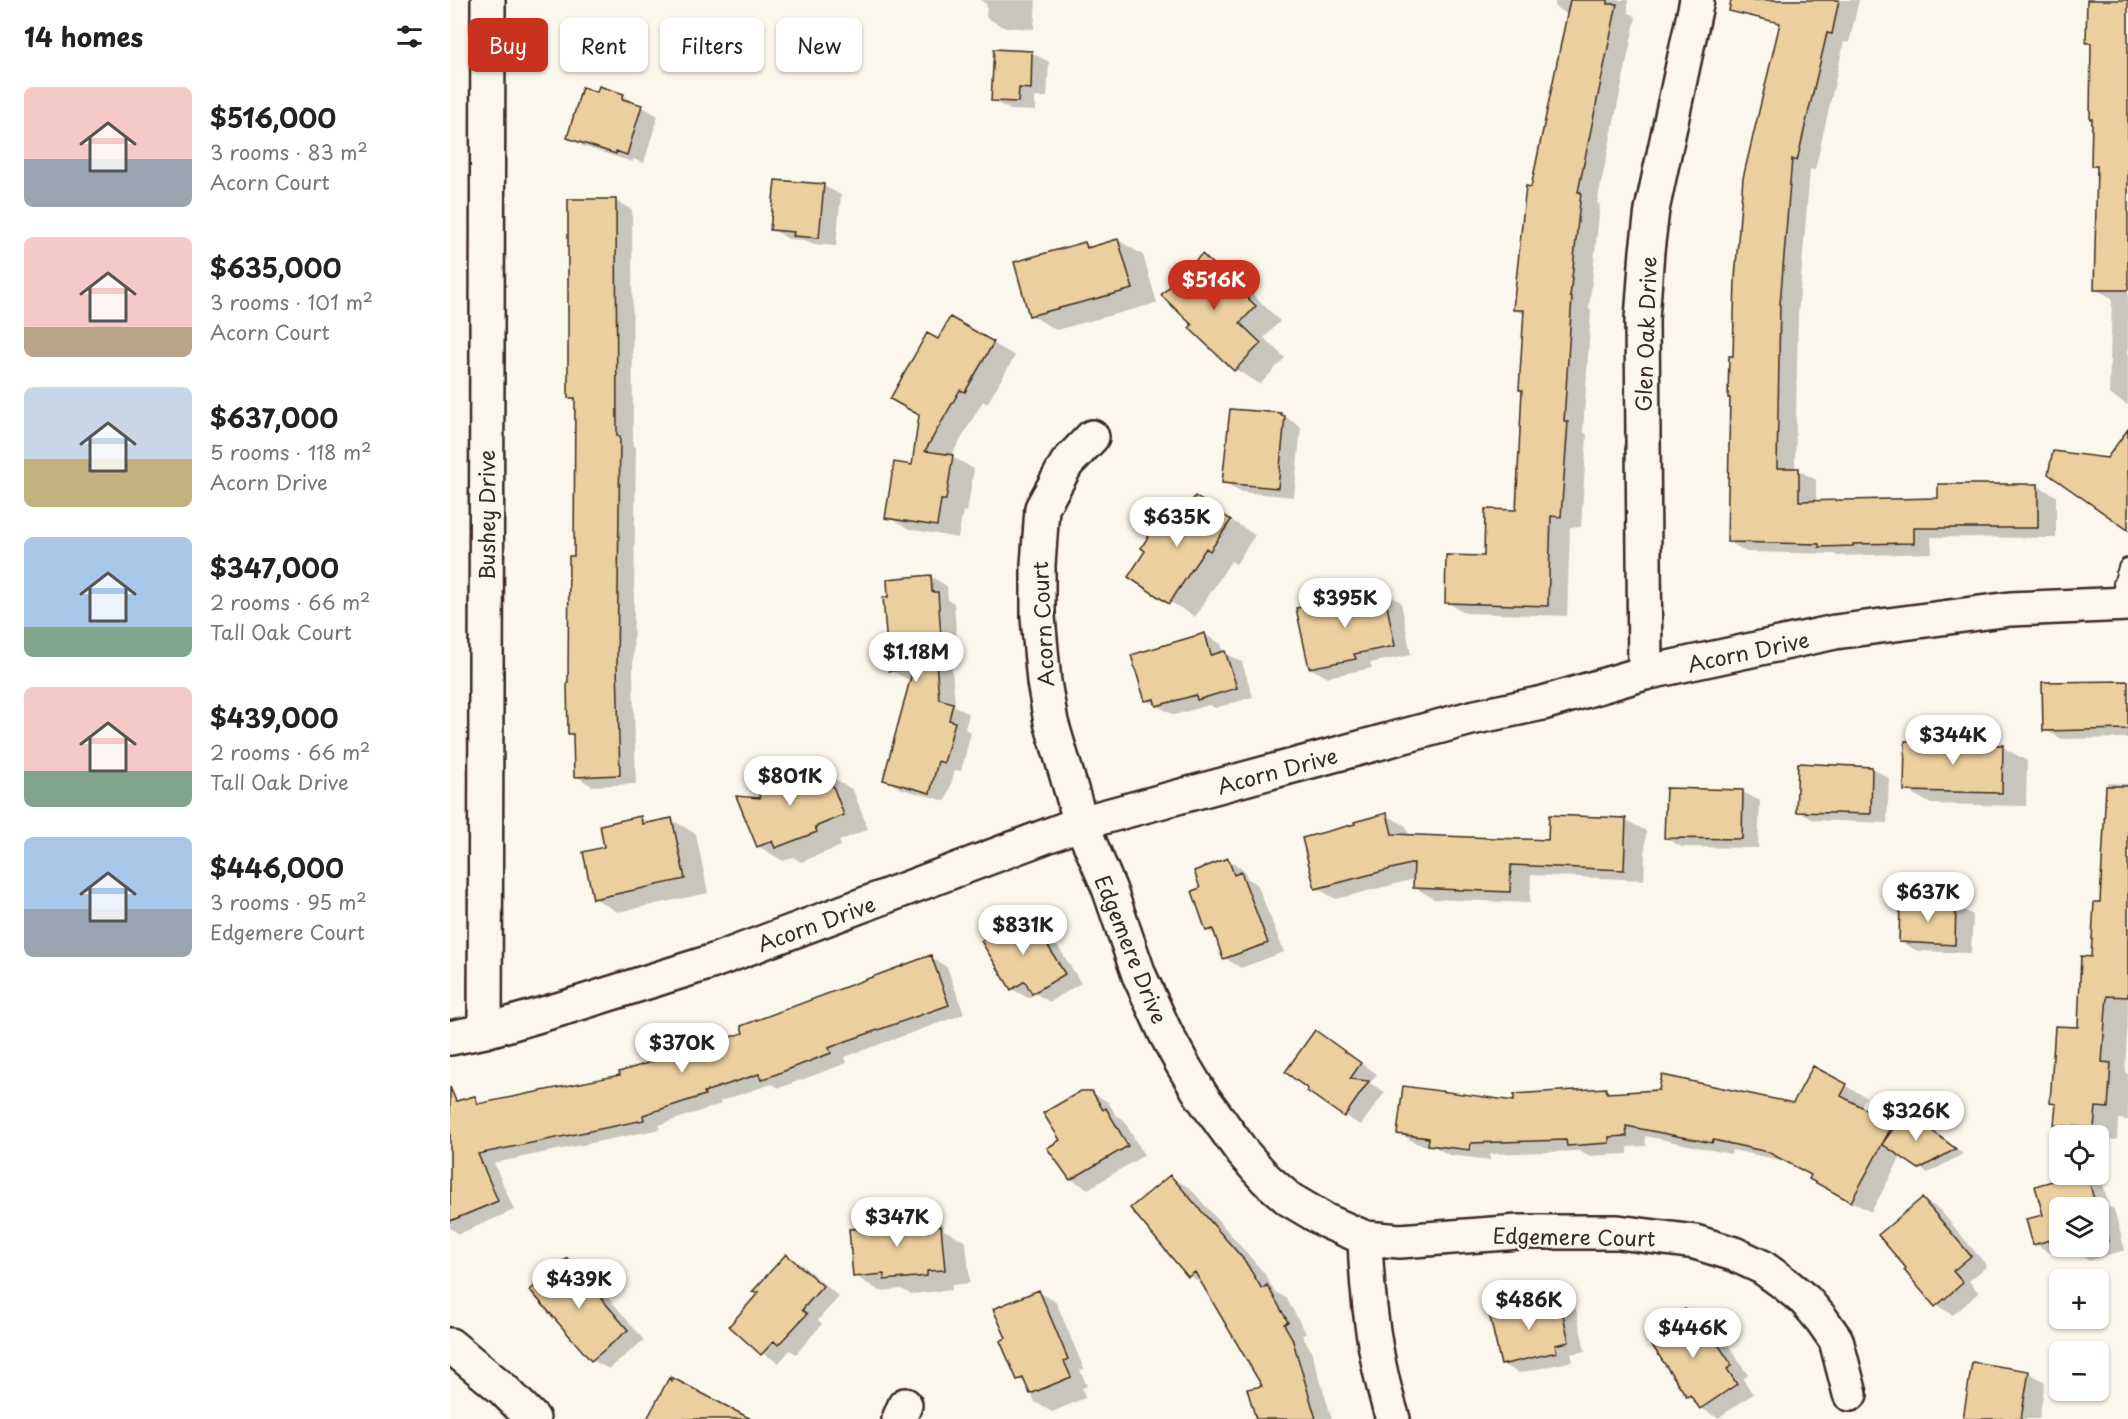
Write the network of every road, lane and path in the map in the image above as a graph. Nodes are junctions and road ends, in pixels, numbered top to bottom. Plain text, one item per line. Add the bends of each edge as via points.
1 (488, 0) edge
2 (1697, 0) edge
3 (1092, 437) dead end
4 (2128, 568) edge
5 (2127, 604) edge
6 (1645, 673) junction
7 (1081, 823) junction
8 (484, 1030) junction
9 (450, 1038) edge
10 (1365, 1238) junction
11 (450, 1345) edge
12 (1850, 1394) dead end
13 (533, 1419) edge
14 (1393, 1419) edge

1 - 8 street, Bushey Drive
2 - 6 street, Glen Oak Drive via 1652,210 1647,251 1642,319
3 - 7 street, Acorn Court via 1066,463 1042,508 1038,565 1044,682 1051,722
4 - 5 lane via 2123,584
5 - 6 street, Acorn Drive via 2010,609 1835,632
6 - 7 street, Acorn Drive
7 - 8 street, Acorn Drive via 711,962
7 - 10 street, Edgemere Drive via 1139,975 1166,1035 1201,1095 1243,1154 1281,1193 1326,1221
8 - 9 street, Acorn Drive
10 - 12 street, Edgemere Court via 1400,1241 1519,1232 1618,1232 1695,1242 1734,1254 1784,1282 1822,1320 1836,1340
10 - 14 street via 1371,1319 1382,1385
11 - 13 street

